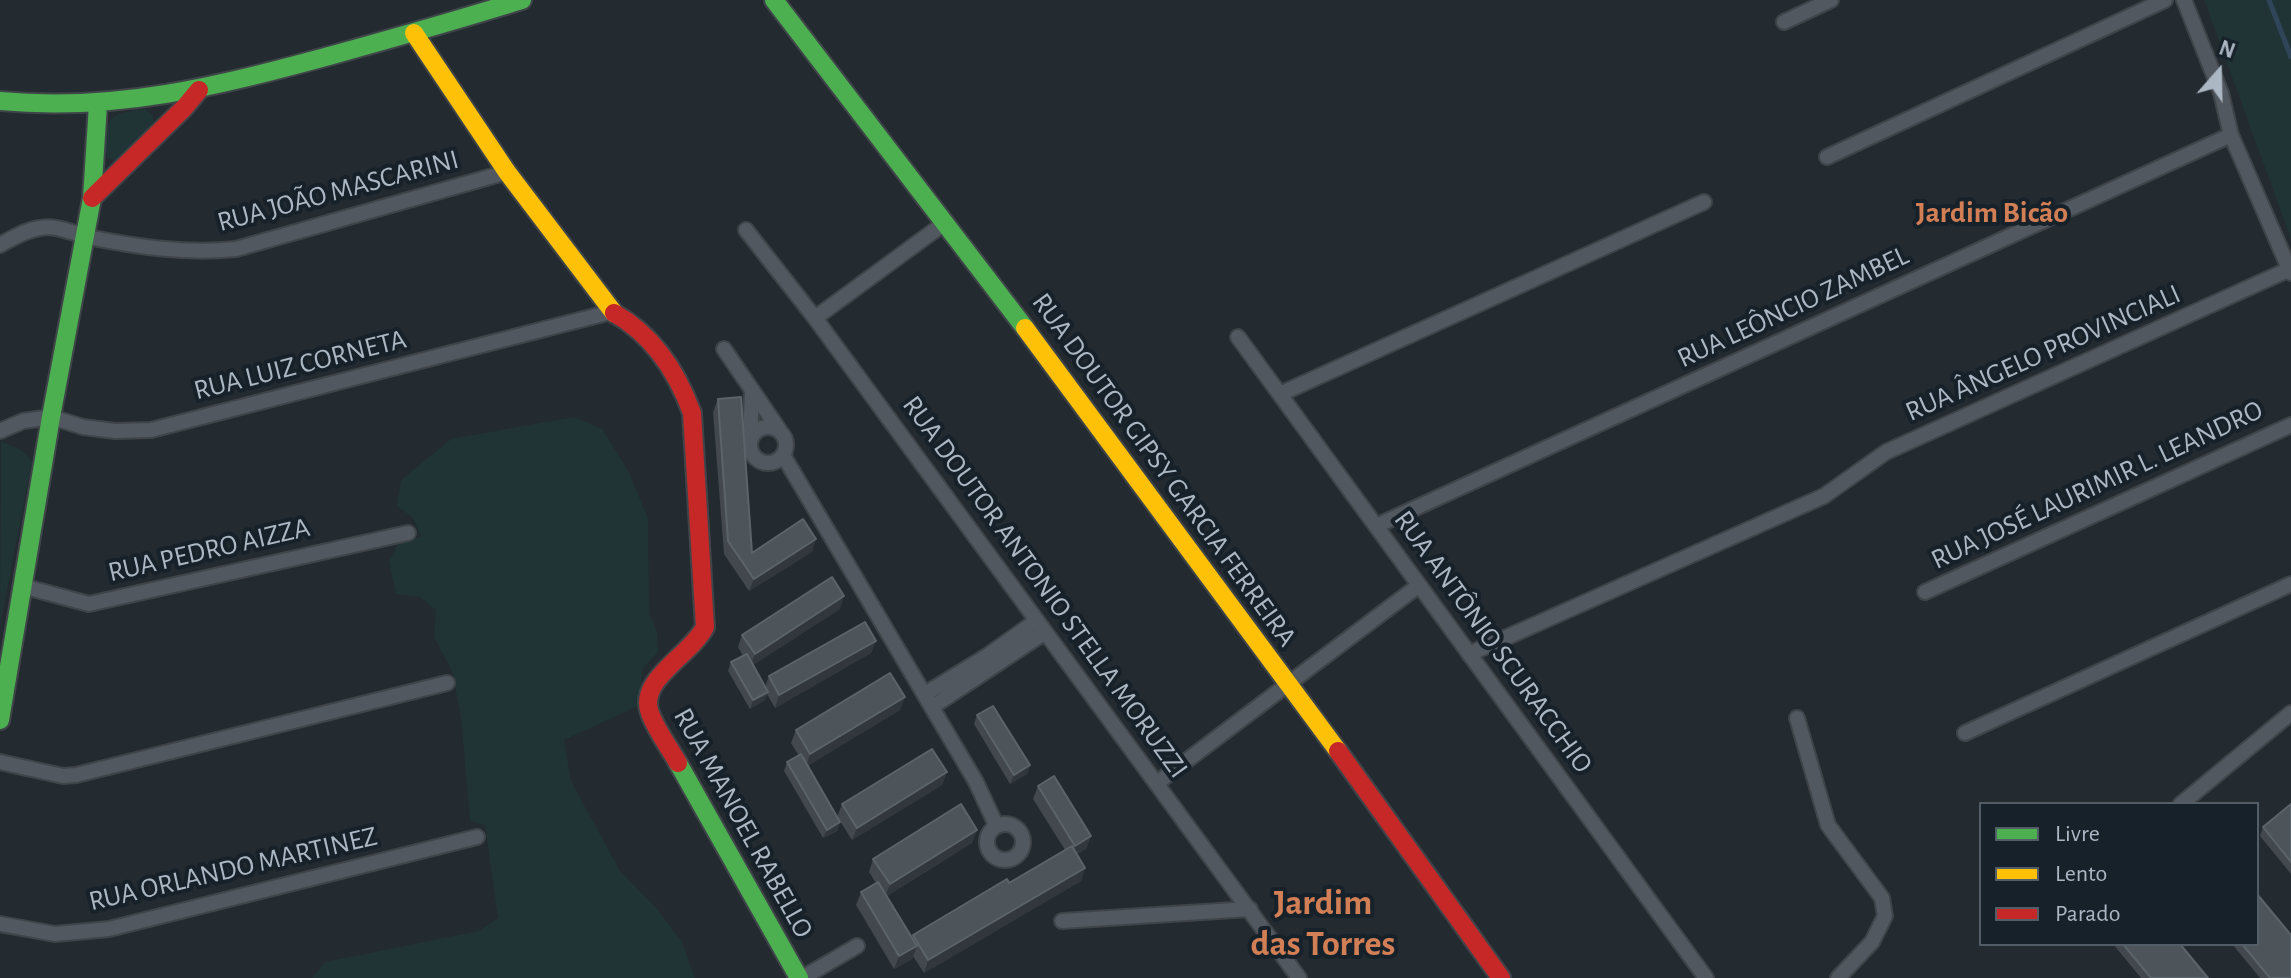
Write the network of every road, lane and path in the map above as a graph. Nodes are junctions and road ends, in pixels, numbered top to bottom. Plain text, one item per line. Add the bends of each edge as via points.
1 (522, 0) edge
2 (774, 0) edge
3 (1831, 0) edge
4 (2165, 0) edge
5 (2184, 0) edge
6 (1784, 22) dead end
7 (414, 33) junction
8 (199, 90) junction
9 (0, 101) edge
10 (98, 104) junction
11 (2231, 135) junction
12 (1827, 157) dead end
13 (507, 172) junction
14 (92, 198) junction
15 (1704, 202) dead end
16 (946, 222) junction
17 (746, 230) dead end
18 (86, 236) junction
19 (0, 245) edge
20 (2290, 271) edge
21 (611, 312) junction
22 (815, 318) junction
23 (1238, 337) dead end
24 (724, 349) dead end
25 (752, 390) junction
26 (1280, 394) junction
27 (51, 417) junction
28 (2291, 425) edge
29 (0, 431) edge
30 (783, 435) junction
31 (750, 442) junction
32 (783, 455) junction
33 (1376, 526) junction
34 (408, 533) dead end
35 (2291, 584) edge
36 (22, 586) junction
37 (1418, 586) junction
38 (1925, 592) dead end
39 (1040, 627) junction
40 (1469, 654) junction
41 (447, 683) dead end
42 (1289, 686) junction
43 (928, 700) junction
44 (2291, 713) edge
45 (1797, 718) dead end
46 (0, 720) edge
47 (1965, 733) dead end
48 (0, 762) edge
49 (1157, 783) junction
50 (2183, 802) edge
51 (996, 825) dead end
52 (477, 837) dead end
53 (1250, 909) junction
54 (1062, 921) dead end
55 (0, 924) edge
56 (857, 946) dead end
57 (800, 978) edge
58 (1299, 978) edge
59 (1501, 978) edge
60 (1706, 978) edge
61 (1838, 978) edge

1 - 7 street
2 - 16 street, RUA DOUTOR GIPSY GARCIA FERREIRA
3 - 6 street
4 - 12 street
5 - 11 street via 2221,93
7 - 8 street
7 - 13 street
8 - 10 street
8 - 14 street
9 - 10 street
10 - 14 street
11 - 20 street
11 - 33 street, RUA LEÔNCIO ZAMBEL
13 - 18 street, RUA JOÃO MASCARINI via 236,249 184,252
13 - 21 street
14 - 18 street
15 - 26 street
16 - 22 street
16 - 42 street, RUA DOUTOR GIPSY GARCIA FERREIRA
17 - 22 street, RUA DOUTOR ANTONIO STELLA MORUZZI
18 - 19 street, RUA JOÃO MASCARINI via 39,228
18 - 27 street
20 - 40 street, RUA ÂNGELO PROVINCIALI via 1886,452 1824,496
21 - 27 street, RUA LUIZ CORNETA via 151,430 83,427
21 - 57 street, RUA MANOEL RABELLO via 625,318 680,381 692,413 705,627 651,685 649,712
22 - 39 street, RUA DOUTOR ANTONIO STELLA MORUZZI
23 - 26 street, RUA ANTÔNIO SCURACCHIO
24 - 25 street
25 - 30 street
25 - 31 street
26 - 33 street, RUA ANTÔNIO SCURACCHIO
27 - 29 street, RUA LUIZ CORNETA
27 - 36 street
28 - 38 street, RUA JOSÉ LAURIMIR L. LEANDRO
30 - 31 street via 764,427
30 - 32 street
31 - 32 street via 752,455 764,463
32 - 43 street
33 - 37 street, RUA ANTÔNIO SCURACCHIO
34 - 36 street, RUA PEDRO AIZZA via 89,604
35 - 47 street
36 - 46 street
37 - 40 street, RUA ANTÔNIO SCURACCHIO
37 - 42 street
39 - 43 street via 987,656
39 - 49 street, RUA DOUTOR ANTONIO STELLA MORUZZI
40 - 60 street, RUA ANTÔNIO SCURACCHIO
41 - 48 street via 76,775
42 - 49 street
42 - 59 street, RUA DOUTOR GIPSY GARCIA FERREIRA
43 - 51 street
44 - 50 street
45 - 61 street via 1828,825 1882,898 1885,916 1872,942
49 - 53 street, RUA DOUTOR ANTONIO STELLA MORUZZI
52 - 55 street, RUA ORLANDO MARTINEZ via 109,929 55,934
53 - 54 street
53 - 58 street, RUA DOUTOR ANTONIO STELLA MORUZZI
56 - 57 street

